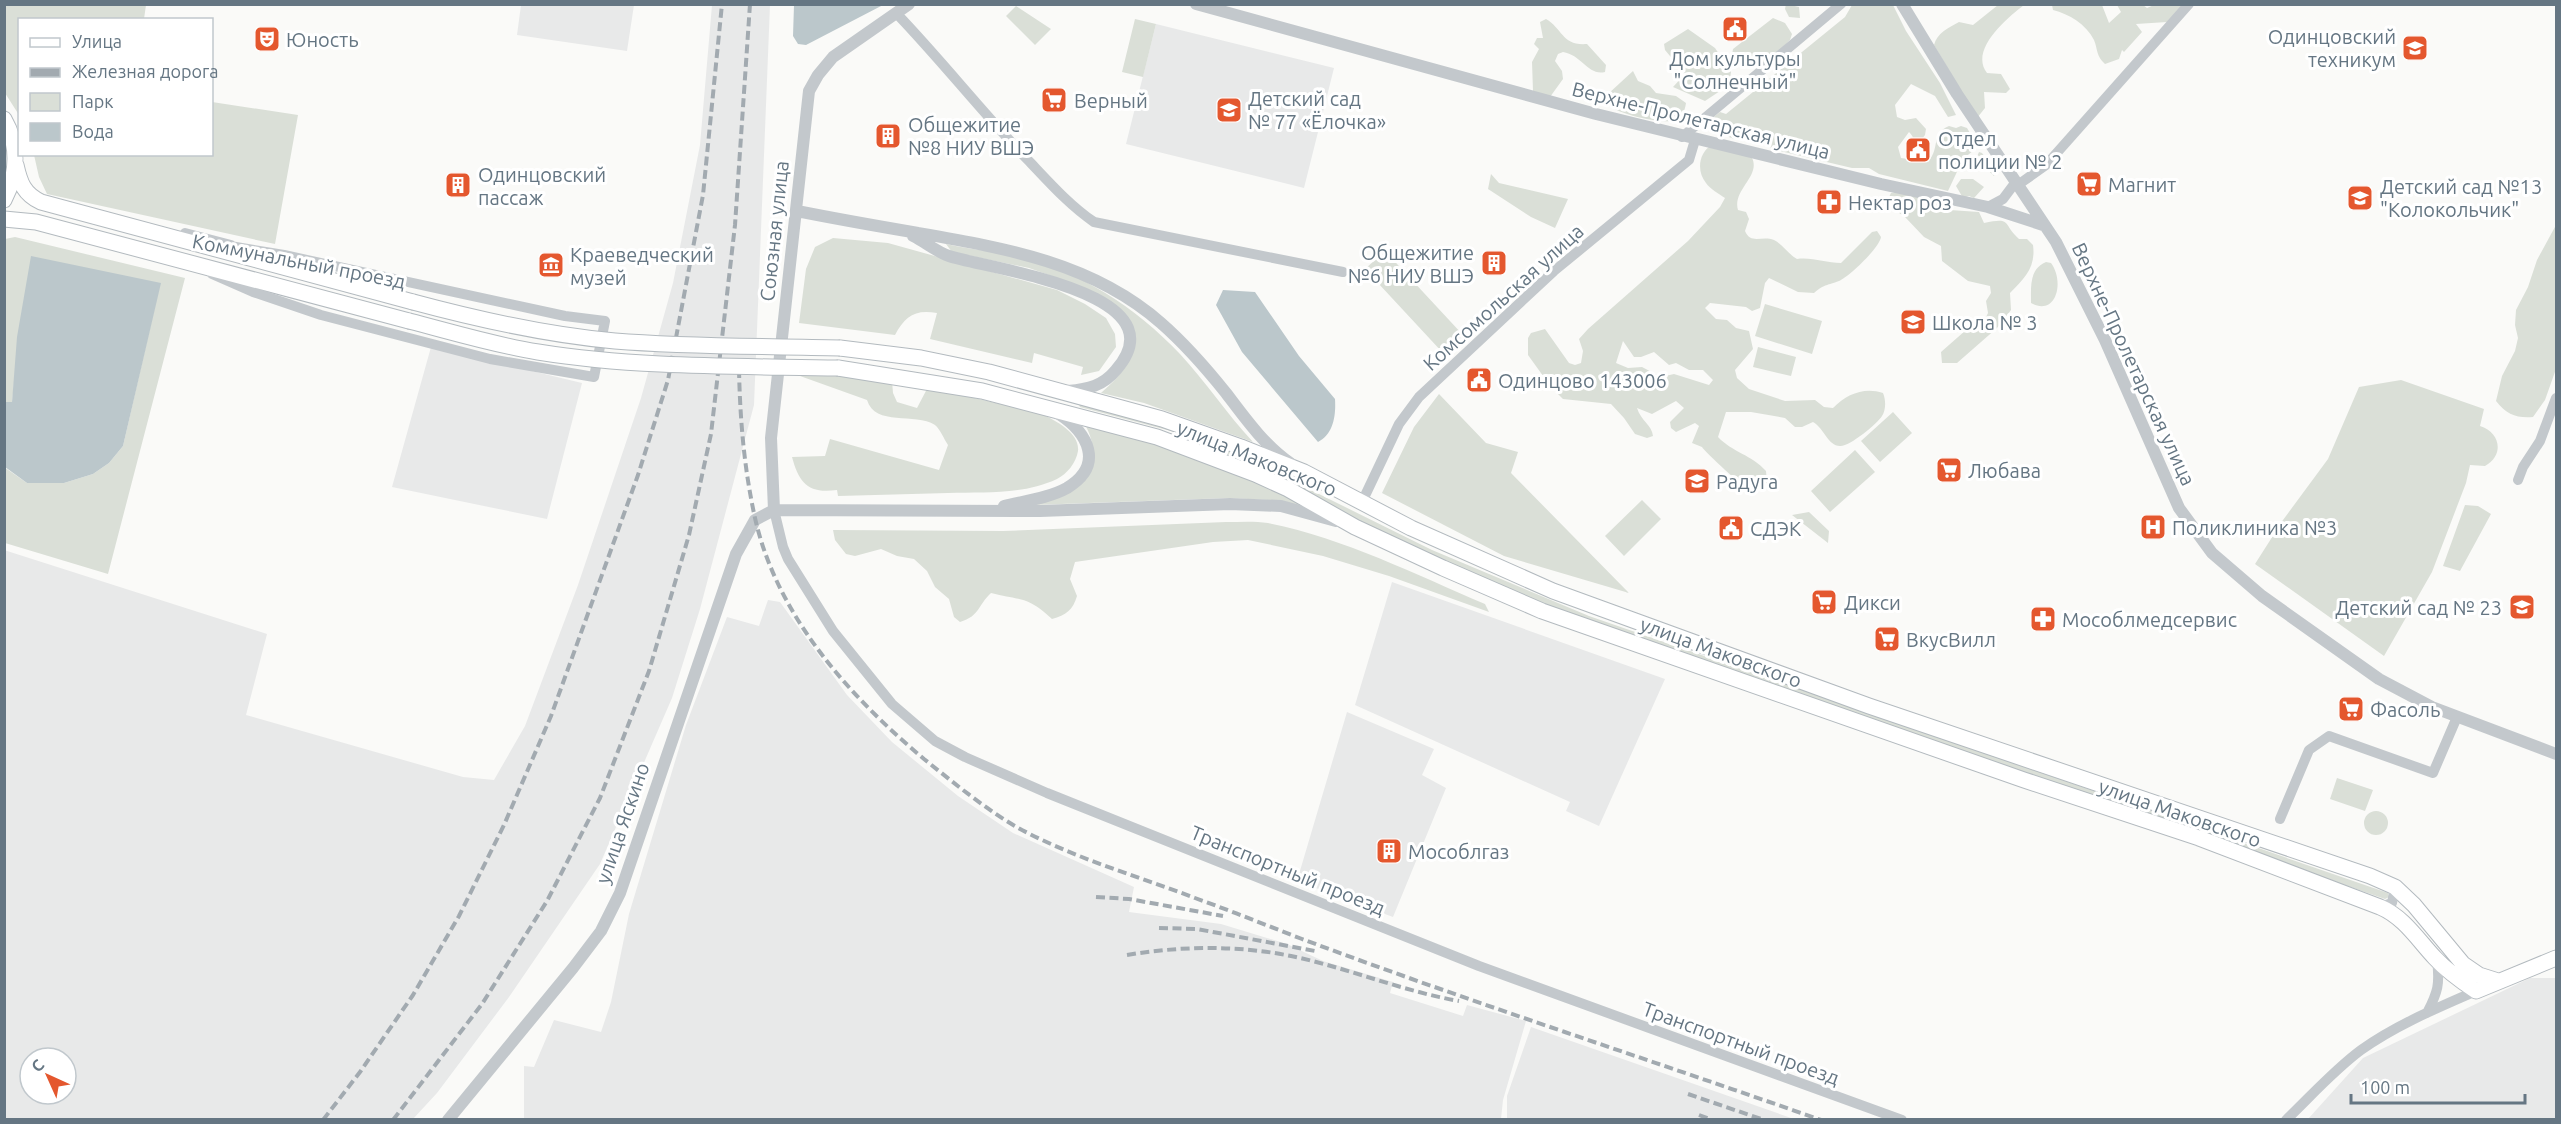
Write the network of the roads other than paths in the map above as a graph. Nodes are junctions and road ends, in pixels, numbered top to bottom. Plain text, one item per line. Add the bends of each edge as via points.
1 (909, 4) edge
2 (1197, 4) edge
3 (1841, 4) edge
4 (1902, 4) edge
5 (2188, 4) edge
6 (897, 14) junction
7 (4, 119) edge
8 (1682, 137) junction
9 (1695, 140) junction
10 (16, 165) junction
11 (2015, 183) junction
12 (4, 200) edge
13 (1988, 207) junction
14 (797, 211) junction
15 (4, 219) edge
16 (2043, 225) junction
17 (135, 227) junction
18 (904, 231) junction
19 (176, 237) junction
20 (202, 244) junction
21 (129, 247) junction
22 (240, 247) junction
23 (196, 265) junction
24 (1343, 272) dead end
25 (1058, 391) junction
26 (2556, 398) edge
27 (1050, 408) junction
28 (1304, 472) junction
29 (2518, 480) dead end
30 (1362, 502) junction
31 (774, 510) junction
32 (992, 510) junction
33 (1355, 527) junction
34 (2457, 717) junction
35 (2556, 754) edge
36 (2280, 819) dead end
37 (2395, 887) junction
38 (2380, 907) junction
39 (2556, 958) edge
40 (2437, 960) junction
41 (2498, 981) junction
42 (2476, 991) junction
43 (2427, 1012) junction
44 (448, 1119) edge
45 (1902, 1119) edge
46 (2286, 1119) edge

1 - 6 street, Союзная улица
2 - 8 street, Верхне-Пролетарская улица
3 - 8 street
4 - 11 street
5 - 11 street via 2046,165
6 - 14 street, Союзная улица via 833,57 809,91
6 - 24 street via 1045,178 1094,222
7 - 10 main road via 14,142
8 - 9 street, Верхне-Пролетарская улица
9 - 13 street, Верхне-Пролетарская улица
9 - 30 street, Комсомольская улица via 1689,160 1554,272 1419,397 1408,410
10 - 12 main road
10 - 17 main road, Коммунальный проезд via 20,183 32,198
11 - 13 street
11 - 16 street
13 - 16 street, Верхне-Пролетарская улица
14 - 18 street
14 - 31 street, Союзная улица via 771,438
15 - 21 main road, Коммунальный проезд via 36,222
16 - 34 street, Верхне-Пролетарская улица via 2056,242 2104,340 2180,508 2212,553 2262,596 2371,674
17 - 19 main road, Коммунальный проезд
17 - 21 street via 128,238
17 - 22 street via 147,223
18 - 25 street via 948,256 1021,272 1070,288 1107,305 1124,320 1130,340 1118,369 1100,386
18 - 28 street via 1010,250 1065,266 1112,288 1172,333 1268,444
19 - 20 main road, улица Маковского
19 - 22 street, Коммунальный проезд
20 - 23 street via 194,245 189,252
20 - 25 main road, улица Маковского, bridge via 480,320 541,332 616,341 840,348 921,358
21 - 23 main road, Коммунальный проезд
22 - 23 street, Коммунальный проезд via 605,321 594,377 490,359 321,315 253,292
23 - 27 main road, улица Маковского, bridge via 537,352 665,365 838,368 982,391
25 - 28 main road, улица Маковского via 1162,420
26 - 29 street via 2540,441
27 - 32 street via 1083,434 1089,455 1084,468 1066,488
27 - 33 main road, улица Маковского via 1157,437 1216,459 1288,489
28 - 30 main road, улица Маковского
30 - 37 main road, улица Маковского via 1553,591 1869,706
31 - 32 street
31 - 44 street, улица Яскино via 755,520 736,555 620,893 601,931
31 - 45 street, Транспортный проезд via 788,559 832,631 892,704 951,750 1047,793 1479,966
32 - 33 street via 1255,504 1303,511
33 - 38 main road, улица Маковского via 1542,611 2199,838
34 - 35 street, Верхне-Пролетарская улица
34 - 36 street via 2433,773 2329,736 2309,750
37 - 38 street via 2392,903
37 - 41 main road, улица Маковского via 2463,964
38 - 40 main road, улица Маковского via 2402,920
39 - 41 main road
40 - 42 main road, улица Маковского
40 - 43 street via 2440,981
41 - 42 main road
42 - 43 street
43 - 46 street via 2362,1049

